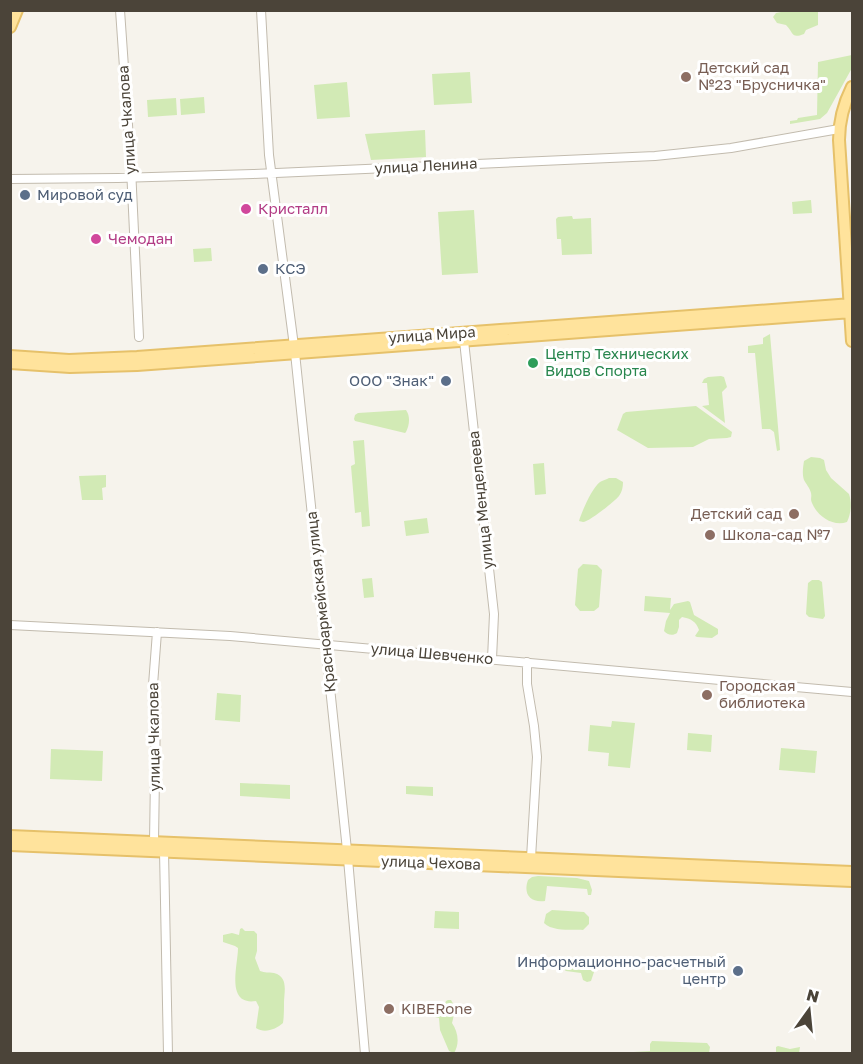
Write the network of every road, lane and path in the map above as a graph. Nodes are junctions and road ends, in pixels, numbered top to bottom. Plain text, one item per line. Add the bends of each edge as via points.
1 (17, 10) edge
2 (120, 10) edge
3 (261, 10) edge
4 (10, 27) edge
5 (852, 87) edge
6 (852, 105) edge
7 (842, 129) junction
8 (271, 173) junction
9 (131, 177) junction
10 (10, 179) edge
11 (852, 274) edge
12 (851, 308) edge
13 (139, 337) dead end
14 (464, 337) junction
15 (852, 341) edge
16 (294, 349) junction
17 (10, 356) edge
18 (137, 361) junction
19 (10, 363) edge
20 (10, 625) edge
21 (157, 632) junction
22 (325, 644) junction
23 (492, 659) junction
24 (527, 662) junction
25 (852, 692) edge
26 (10, 836) edge
27 (154, 842) junction
28 (10, 845) edge
29 (164, 851) junction
30 (347, 855) junction
31 (531, 863) junction
32 (852, 872) edge
33 (852, 881) edge
34 (168, 1053) edge
35 (365, 1053) edge

1 - 4 main road
2 - 9 street, улица Чкалова
3 - 8 street, Красноармейская улица
5 - 7 main road via 844,105
6 - 7 main road
7 - 8 street, улица Ленина via 683,154
7 - 11 main road
7 - 12 main road
8 - 9 street, улица Ленина
8 - 16 street, Красноармейская улица
9 - 10 street, улица Ленина
9 - 13 street, улица Чкалова
12 - 14 main road, улица Мира
12 - 15 main road
14 - 16 main road, улица Мира
14 - 23 street, улица Менделеева via 494,614
16 - 18 main road, улица Мира
16 - 22 street, Красноармейская улица
17 - 18 main road, улица Мира
18 - 19 main road, улица Мира via 70,368
20 - 21 street, улица Шевченко
21 - 22 street, улица Шевченко
21 - 27 street, улица Чкалова via 153,685
22 - 23 street, улица Шевченко
22 - 30 street, Красноармейская улица
23 - 24 street, улица Шевченко
24 - 25 street, улица Шевченко
24 - 31 street via 537,757
26 - 27 main road, улица Чехова
27 - 29 main road
27 - 30 main road, улица Чехова
28 - 29 main road, улица Чехова
29 - 30 main road, улица Чехова
29 - 34 street
30 - 31 main road, улица Чехова
30 - 35 street, Красноармейская улица
31 - 32 main road, улица Чехова
31 - 33 main road, улица Чехова

